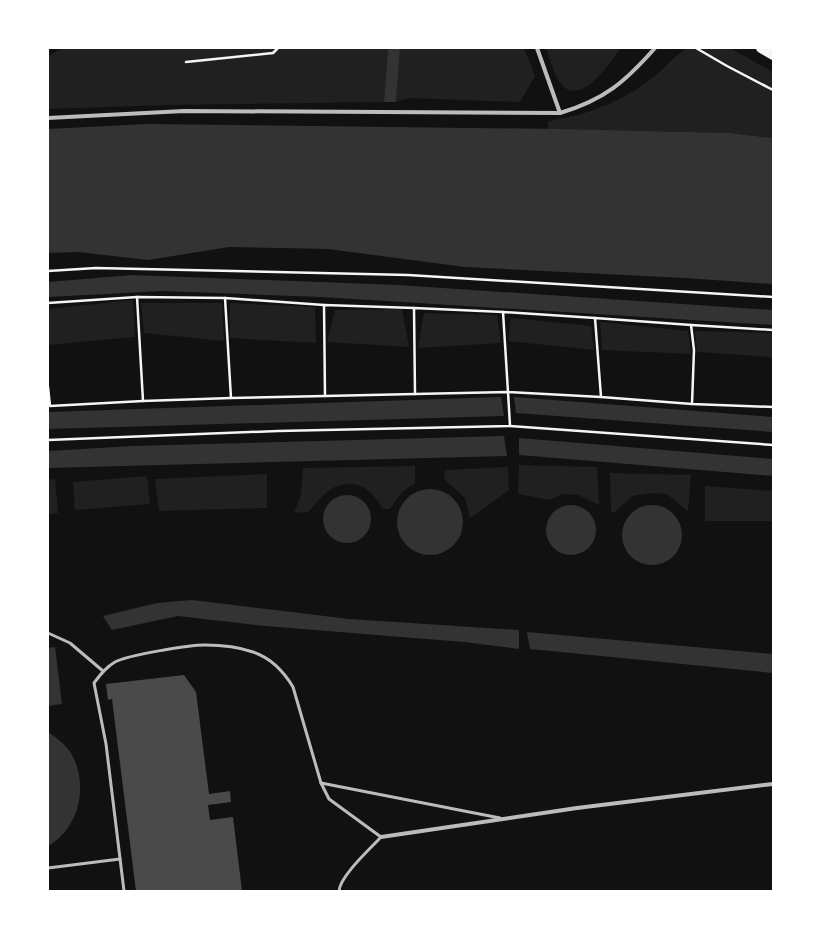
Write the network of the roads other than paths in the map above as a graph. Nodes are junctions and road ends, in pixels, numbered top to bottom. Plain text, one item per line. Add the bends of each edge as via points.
1 (537, 48) edge
2 (655, 48) edge
3 (761, 48) edge
4 (773, 55) edge
5 (560, 113) junction
6 (48, 118) edge
7 (48, 634) edge
8 (103, 671) junction
9 (321, 783) junction
10 (773, 784) edge
11 (503, 819) junction
12 (381, 837) junction
13 (120, 859) junction
14 (48, 868) edge
15 (124, 891) edge
16 (339, 891) edge

1 - 5 street
2 - 5 street via 610,92 581,107
3 - 4 main road
5 - 6 street via 192,111
7 - 8 lane via 70,643
8 - 9 lane via 116,661 130,656 204,645 253,652 284,673 293,687
8 - 13 lane via 94,683 106,744
9 - 11 lane
9 - 12 lane via 329,799
10 - 11 street
11 - 12 street
12 - 16 lane via 349,873
13 - 14 lane
13 - 15 lane

